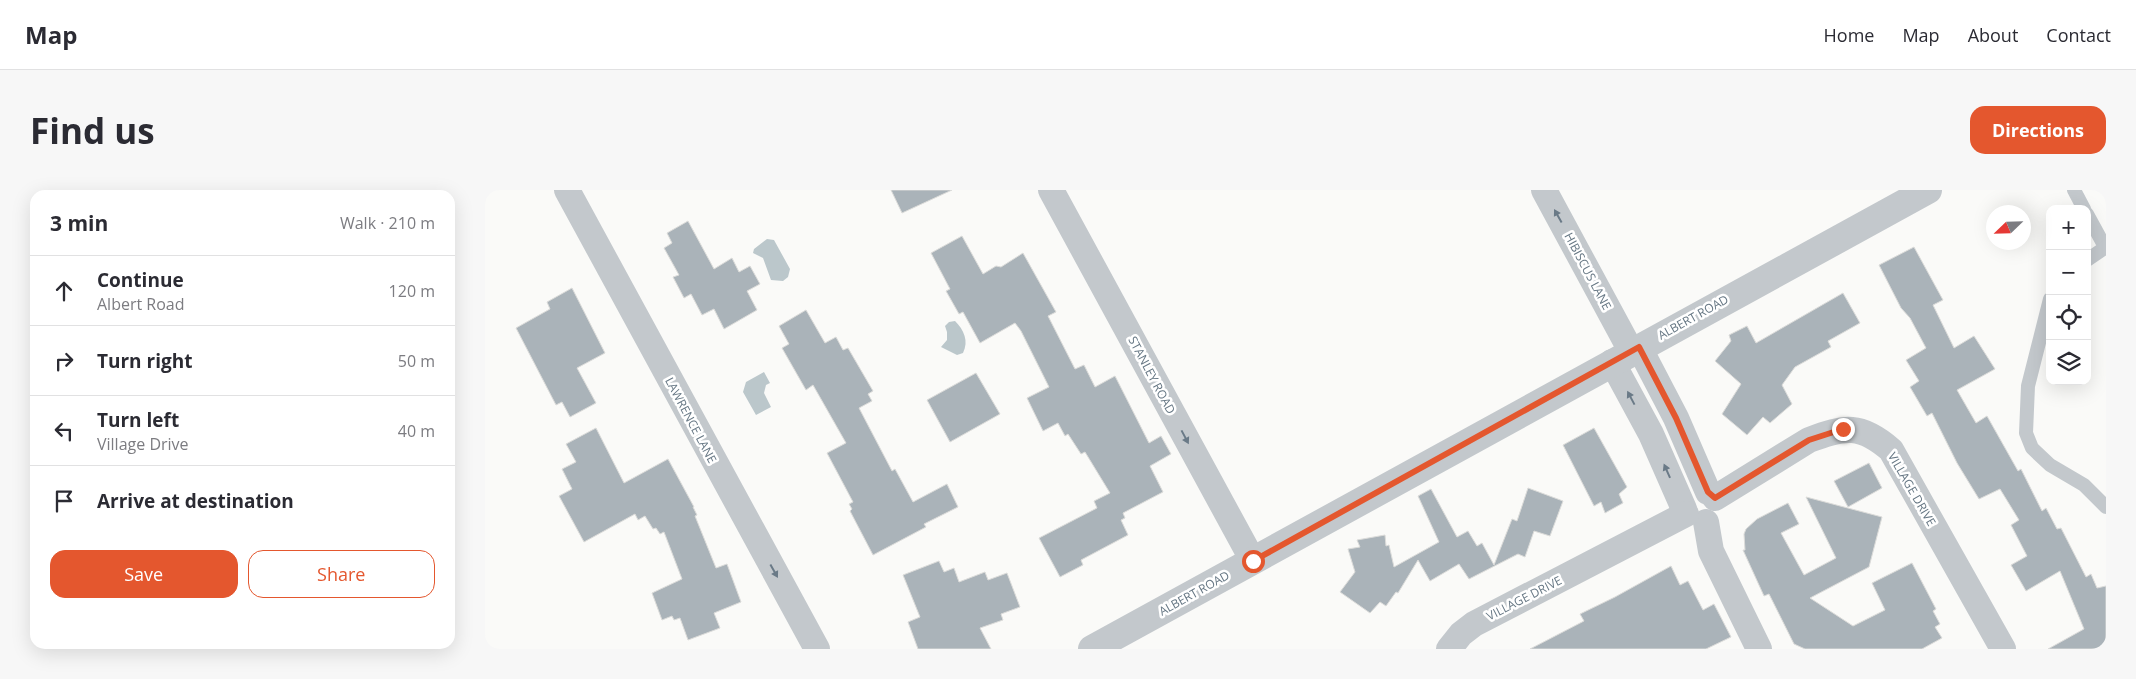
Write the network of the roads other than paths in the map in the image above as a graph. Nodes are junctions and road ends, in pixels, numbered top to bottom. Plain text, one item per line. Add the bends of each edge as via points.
1 (567, 190) edge
2 (1051, 190) edge
3 (1544, 190) edge
4 (1928, 190) edge
5 (2074, 190) edge
6 (2082, 205) edge
7 (2091, 221) edge
8 (2106, 247) edge
9 (2091, 257) edge
10 (2046, 315) edge
11 (1627, 353) junction
12 (1712, 495) junction
13 (2106, 507) edge
14 (1692, 515) junction
15 (1253, 561) junction
16 (817, 649) edge
17 (1092, 649) edge
18 (1449, 649) edge
19 (1759, 649) edge
20 (2003, 649) edge

1 -> 16 street, LAWRENCE LANE
2 -> 15 street, STANLEY ROAD
11 -> 3 street, HIBISCUS LANE
4 - 11 street, ALBERT ROAD
5 - 6 lane
7 - 8 lane
8 - 9 lane
10 - 13 lane via 2028,386 2026,433 2032,448 2050,465 2084,486
11 - 12 street via 1676,418
14 -> 11 street via 1651,434
11 - 15 street, ALBERT ROAD
12 - 14 street via 1716,512 1712,518
12 - 20 street, VILLAGE DRIVE via 1824,434 1843,429 1876,437 1891,450
14 - 18 street, VILLAGE DRIVE via 1475,624
14 - 19 street
15 - 17 street, ALBERT ROAD

